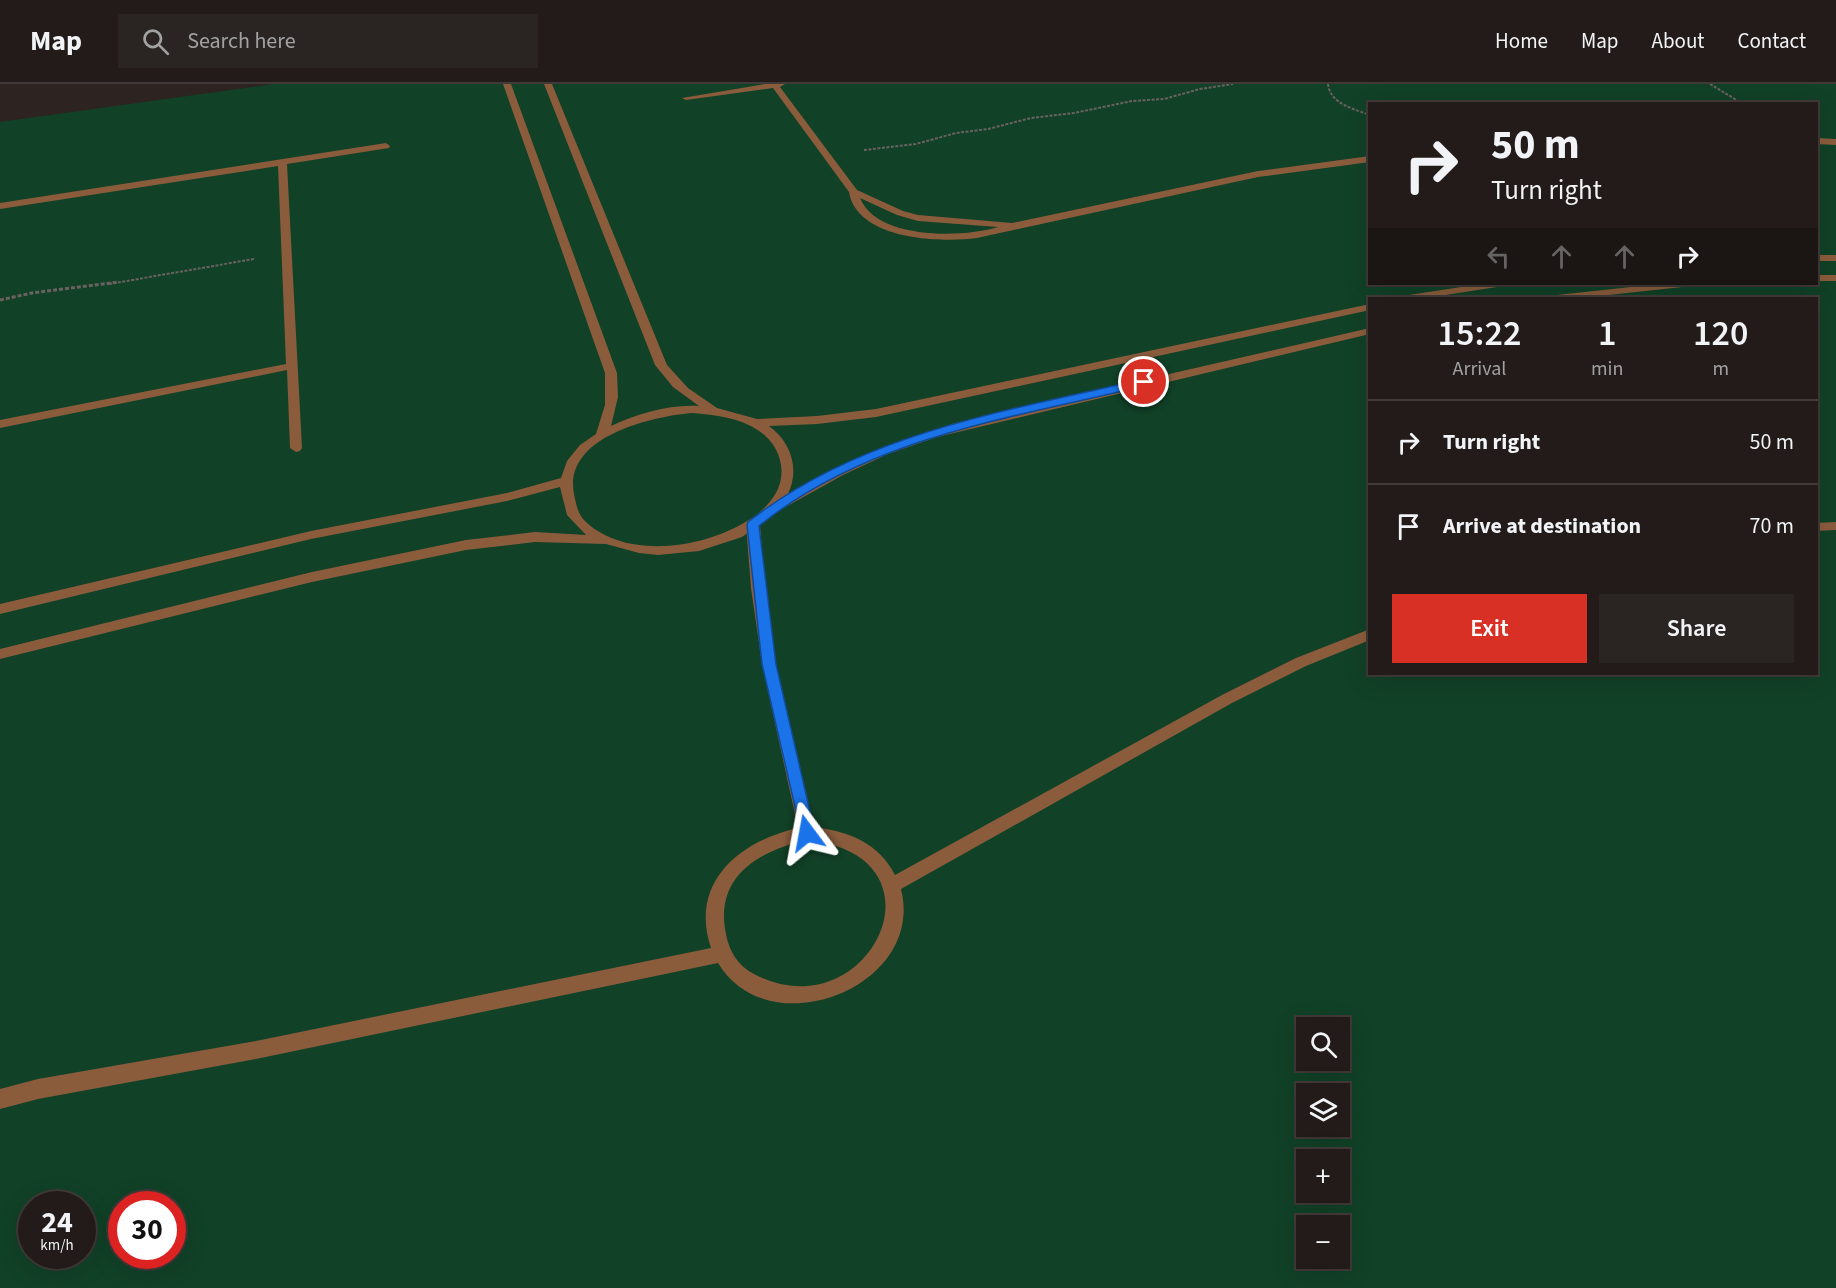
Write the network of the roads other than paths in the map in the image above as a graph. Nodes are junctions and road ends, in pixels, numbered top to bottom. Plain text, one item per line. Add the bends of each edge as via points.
1 (507, 84) edge
2 (548, 84) edge
3 (778, 84) edge
4 (686, 98) dead end
5 (1818, 141) edge
6 (1836, 142) edge
7 (386, 146) dead end
8 (1368, 159) edge
9 (282, 162) junction
10 (854, 192) junction
11 (0, 206) edge
12 (1012, 226) junction
13 (1818, 258) edge
14 (1836, 258) edge
15 (1818, 278) edge
16 (1836, 278) edge
17 (1491, 285) edge
18 (1673, 285) edge
19 (1415, 297) edge
20 (1566, 297) edge
21 (1368, 307) edge
22 (1368, 331) edge
23 (292, 366) junction
24 (715, 410) junction
25 (755, 423) junction
26 (0, 424) edge
27 (601, 435) junction
28 (296, 448) dead end
29 (566, 481) junction
30 (770, 511) junction
31 (753, 525) junction
32 (1836, 526) edge
33 (1818, 527) edge
34 (606, 540) junction
35 (0, 609) edge
36 (1368, 635) edge
37 (0, 654) edge
38 (807, 833) junction
39 (891, 886) junction
40 (722, 954) junction
41 (0, 1099) edge

1 - 27 street via 611,373 613,405
2 - 24 street via 661,364 683,391
3 - 4 street
3 - 10 street
5 - 6 street
7 - 9 street
8 - 12 street via 1258,174
9 - 11 street
9 - 23 street
10 - 12 street via 918,218
10 - 12 street via 854,200 866,214 892,228 926,237 963,237
13 - 14 street
15 - 16 street
17 - 19 street
18 - 20 street
21 - 25 street via 876,413
22 - 30 street via 925,436 857,462
23 - 26 street
23 - 28 street
24 - 25 street
24 - 27 street via 659,412
25 - 30 street via 782,447 788,462 782,495
27 - 29 street via 578,456
29 - 34 street via 566,498 573,514 586,529
29 - 35 street via 507,497 311,535
30 - 31 street
31 - 34 street via 707,545 681,549 629,547
31 - 38 street via 769,664
32 - 33 street
34 - 37 street via 535,537 466,545 312,577
36 - 39 street via 1227,699
38 - 39 street via 839,838 869,853
38 - 40 street via 784,836 762,845 726,876 715,902 713,928
39 - 40 street via 896,912 889,938 875,962 853,981 824,992 793,996 764,990 739,975
40 - 41 street

